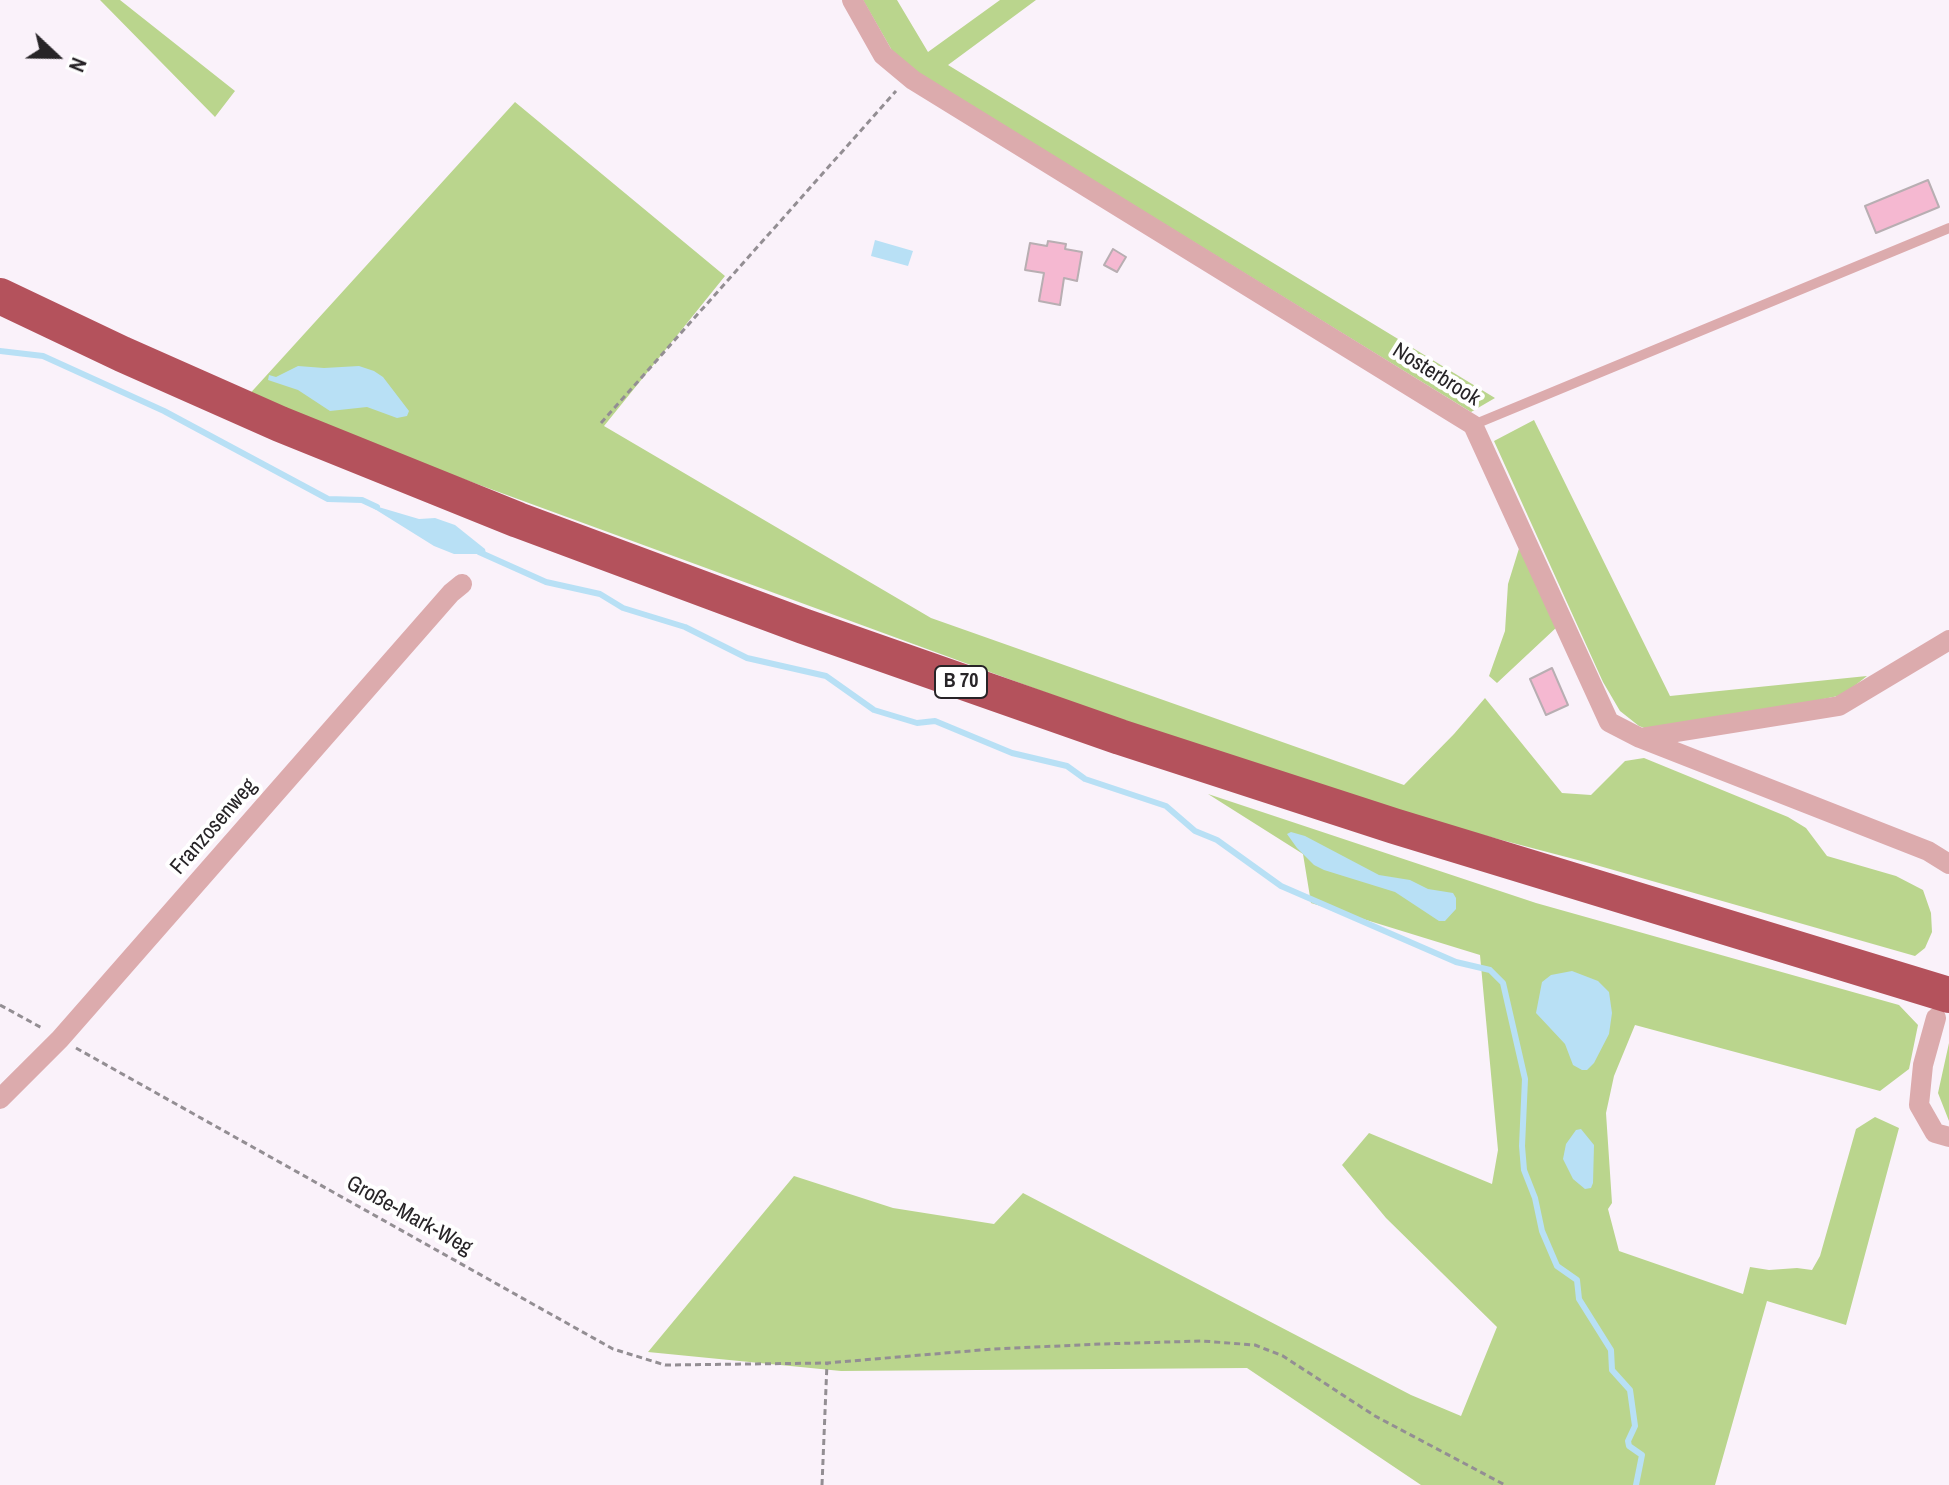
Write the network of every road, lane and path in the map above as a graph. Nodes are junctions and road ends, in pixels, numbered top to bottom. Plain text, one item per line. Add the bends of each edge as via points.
1 (852, 0) edge
2 (909, 76) junction
3 (1949, 228) edge
4 (0, 296) edge
5 (601, 423) dead end
6 (1473, 425) junction
7 (462, 584) dead end
8 (1949, 640) edge
9 (1640, 738) junction
10 (1949, 864) edge
11 (0, 1005) edge
12 (1943, 1006) edge
13 (60, 1039) junction
14 (0, 1099) edge
15 (1949, 1137) edge
16 (827, 1363) junction
17 (822, 1485) edge
18 (1505, 1485) edge

1 - 2 street, Nosterbrook via 883,55
2 - 5 path
2 - 6 street, Nosterbrook
3 - 6 lane
4 - 12 highway, B 70 via 280,424 818,632 1120,737
6 - 9 street, Nosterbrook via 1609,722
7 - 13 street, Franzosenweg
8 - 9 street via 1839,706
9 - 10 street, Nosterbrook via 1928,851
11 - 13 path, Große-Mark-Weg
12 - 15 street via 1923,1065 1919,1105 1935,1133
13 - 14 street, Franzosenweg
13 - 16 path, Große-Mark-Weg via 613,1349 665,1365
16 - 17 path
16 - 18 path, Große-Mark-Weg via 1039,1347 1202,1341 1255,1345 1283,1356 1375,1416

